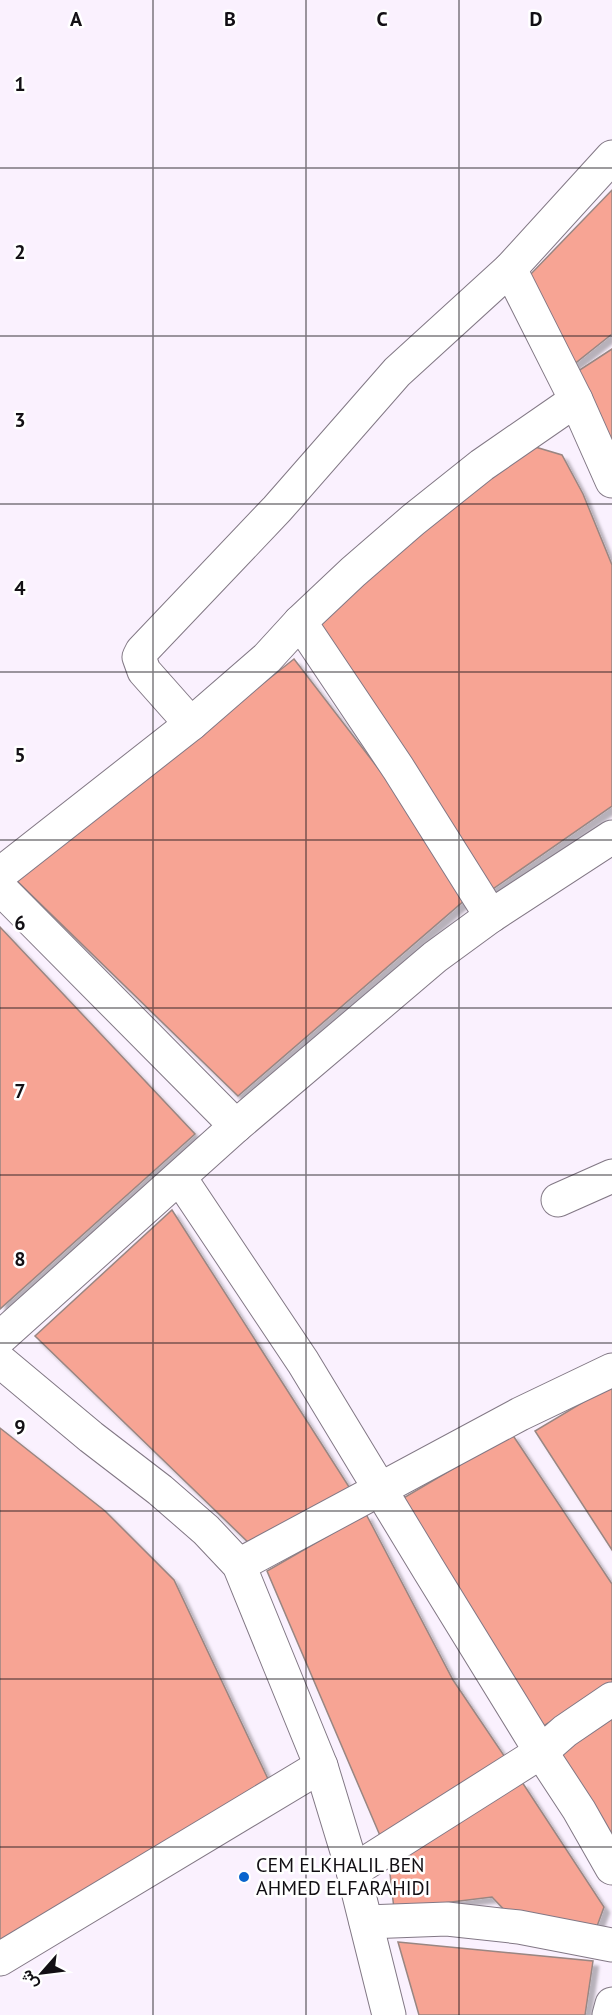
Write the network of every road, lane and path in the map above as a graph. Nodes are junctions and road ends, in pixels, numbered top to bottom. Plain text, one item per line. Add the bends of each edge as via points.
1 (612, 157) edge
2 (510, 269) junction
3 (576, 400) junction
4 (612, 481) edge
5 (300, 622) junction
6 (191, 724) junction
7 (612, 837) edge
8 (0, 874) edge
9 (0, 888) edge
10 (491, 916) junction
11 (236, 1126) junction
12 (612, 1176) edge
13 (180, 1178) junction
14 (558, 1200) dead end
15 (0, 1338) edge
16 (0, 1361) edge
17 (612, 1370) edge
18 (381, 1488) junction
19 (239, 1565) junction
20 (612, 1699) edge
21 (541, 1752) junction
22 (321, 1766) junction
23 (612, 1868) edge
24 (352, 1871) junction
25 (366, 1922) junction
26 (612, 1945) edge
27 (0, 1959) edge
28 (612, 2004) edge
29 (389, 2015) edge
30 (609, 2015) edge

1 - 2 street
2 - 3 street
2 - 6 street via 398,372 277,509 142,651 139,657 144,671
3 - 4 street
3 - 5 street via 482,465 422,513
5 - 6 street via 267,658
5 - 10 street via 399,768
6 - 8 street
7 - 10 street
9 - 11 street
10 - 11 street via 435,957
11 - 13 street
12 - 14 street
13 - 15 street
13 - 18 street via 303,1362
16 - 19 street via 160,1490
17 - 18 street
18 - 19 street
18 - 21 street
19 - 22 street
20 - 21 street
21 - 23 street
21 - 24 street
22 - 24 street
22 - 27 street
24 - 25 street
25 - 26 street via 447,1920 519,1927
25 - 29 street
28 - 30 street

